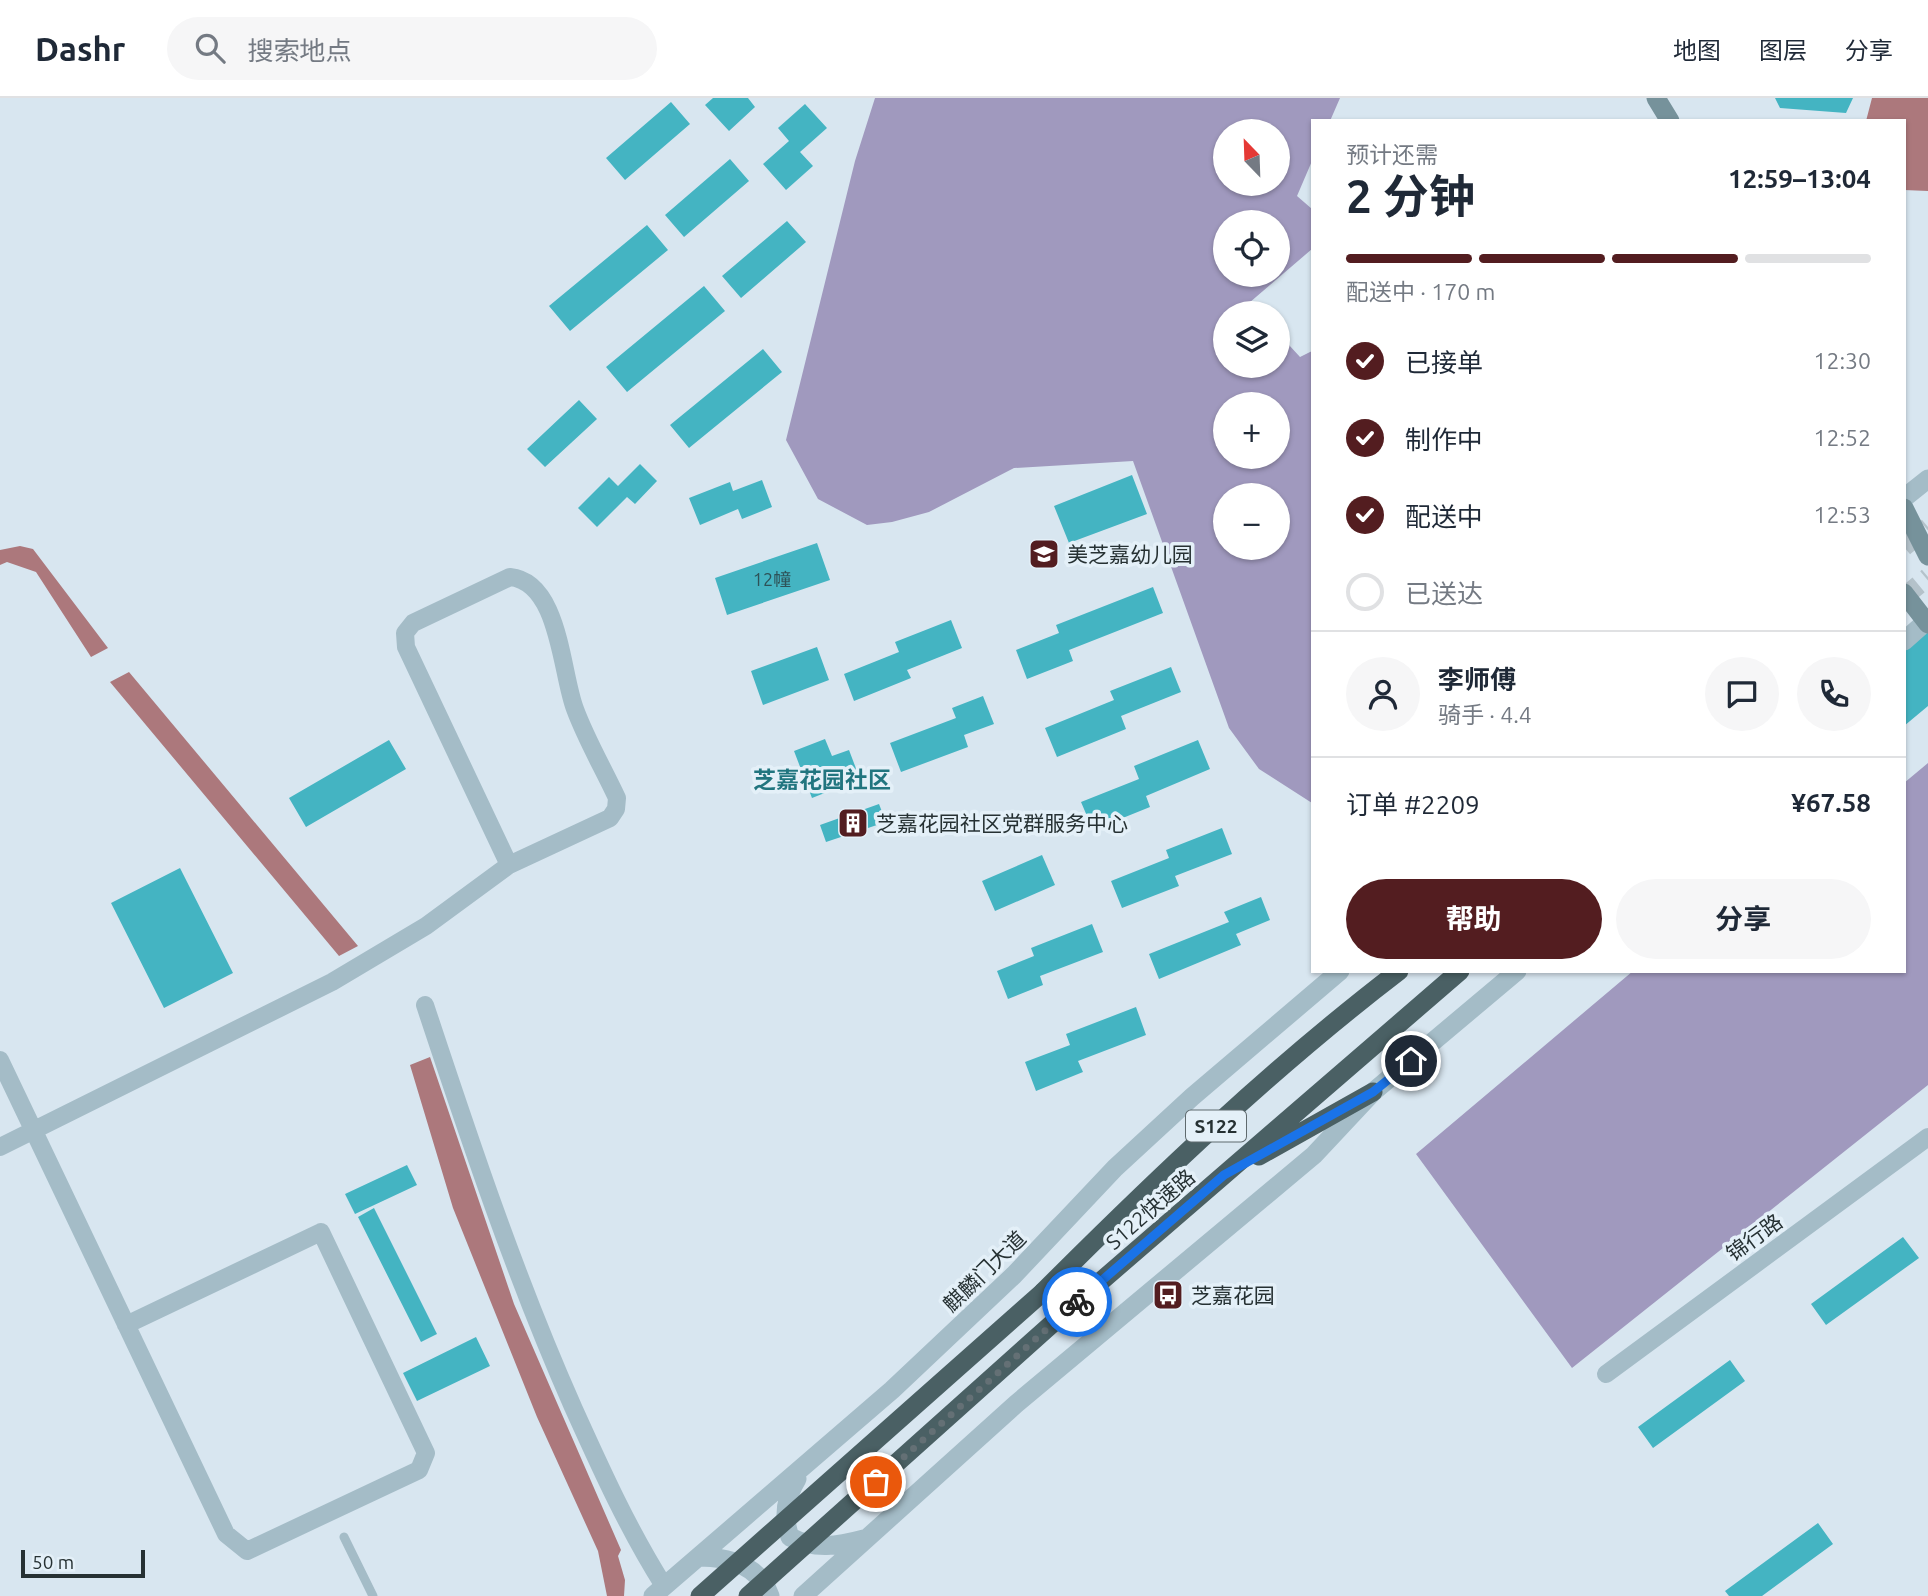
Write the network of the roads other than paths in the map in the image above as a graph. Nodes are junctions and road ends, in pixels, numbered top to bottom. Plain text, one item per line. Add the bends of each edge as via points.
1 (1656, 98) edge
2 (1670, 119) edge
3 (1928, 479) edge
4 (1906, 496) edge
5 (1906, 512) edge
6 (1928, 555) edge
7 (1906, 596) edge
8 (1927, 622) edge
9 (1906, 638) edge
10 (509, 865) junction
11 (1338, 973) edge
12 (1396, 973) edge
13 (1458, 973) edge
14 (1515, 973) edge
15 (425, 1004) dead end
16 (0, 1060) edge
17 (1373, 1092) junction
18 (34, 1130) junction
19 (1928, 1137) edge
20 (0, 1147) edge
21 (1224, 1175) junction
22 (126, 1325) junction
23 (1606, 1374) dead end
24 (804, 1466) junction
25 (344, 1537) dead end
26 (869, 1538) junction
27 (699, 1557) junction
28 (659, 1591) edge
29 (373, 1596) edge
30 (700, 1596) edge
31 (748, 1596) edge
32 (770, 1596) edge
33 (803, 1596) edge

1 - 2 main road
3 - 4 street
5 - 6 main road
7 - 8 main road
8 - 9 street
10 - 10 street via 610,818 617,797 574,708 559,637 541,599 524,578 510,577 413,622 405,633 406,647
10 - 18 street via 426,926 332,982
11 - 24 street, 麒麟门大道 via 1134,1151 1014,1275
12 - 30 highway, S122快速路 / S122, bridge via 1345,1012 1147,1188 1043,1292
13 - 21 highway, S122快速路 / S122
14 - 17 street
15 - 28 street via 542,1337
16 - 18 street
17 - 21 highway
17 - 26 street via 1314,1155 1016,1404
18 - 20 street
18 - 22 street
19 - 23 street, 锦行路
21 - 31 highway, S122快速路 / S122, bridge
22 - 22 street via 226,1534 247,1551 419,1470 426,1453 321,1232
24 - 26 street via 786,1497 790,1536 833,1548
24 - 27 street, 麒麟门大道
25 - 29 lane
26 - 33 street
27 - 28 street, 麒麟门大道
27 - 32 street via 726,1557 753,1570

